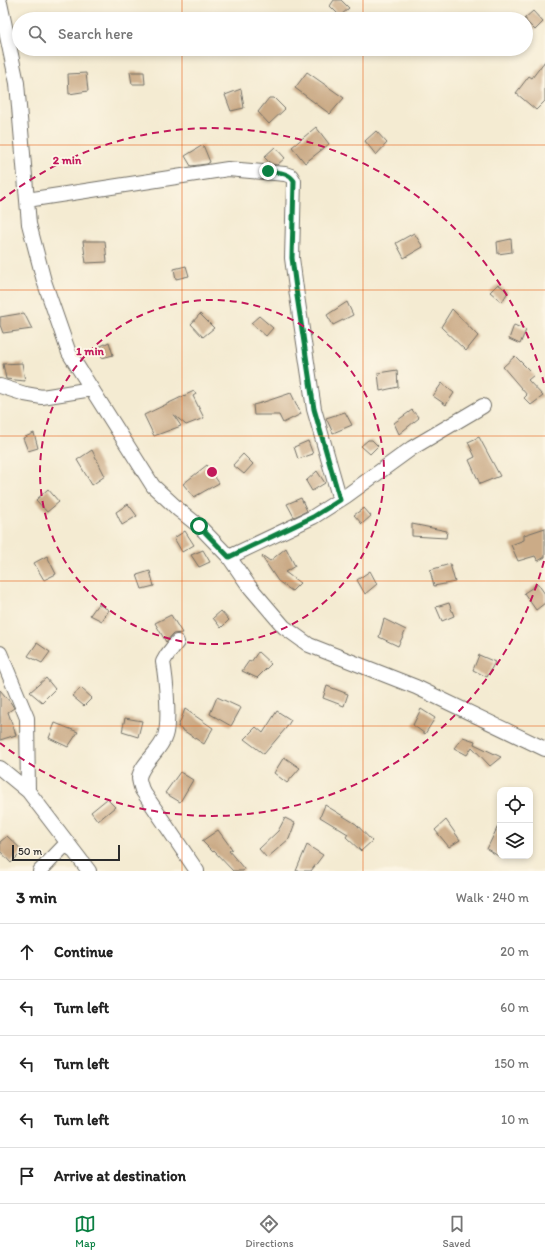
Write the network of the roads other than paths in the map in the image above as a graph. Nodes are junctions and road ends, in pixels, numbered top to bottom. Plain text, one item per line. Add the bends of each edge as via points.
1 (0, 3) edge
2 (27, 200) junction
3 (0, 386) edge
4 (92, 390) junction
5 (483, 406) dead end
6 (340, 500) junction
7 (229, 557) junction
8 (177, 642) dead end
9 (0, 653) edge
10 (545, 749) edge
11 (0, 768) edge
12 (28, 791) junction
13 (67, 843) junction
14 (40, 871) edge
15 (89, 871) edge
16 (197, 871) edge

1 - 2 street via 18,83
2 - 4 street via 29,224 44,281 69,353
2 - 6 street via 228,169 268,171 290,176 294,181 292,258 314,409
3 - 4 street via 42,397
4 - 7 street via 153,486 199,526
5 - 6 street via 412,448
6 - 7 street via 313,517
7 - 10 street via 249,586 284,627 309,645 416,687
8 - 16 street via 163,662 167,718 165,736 139,778 142,790
9 - 12 street via 27,718
11 - 12 street
12 - 13 street
13 - 14 street
13 - 15 street

